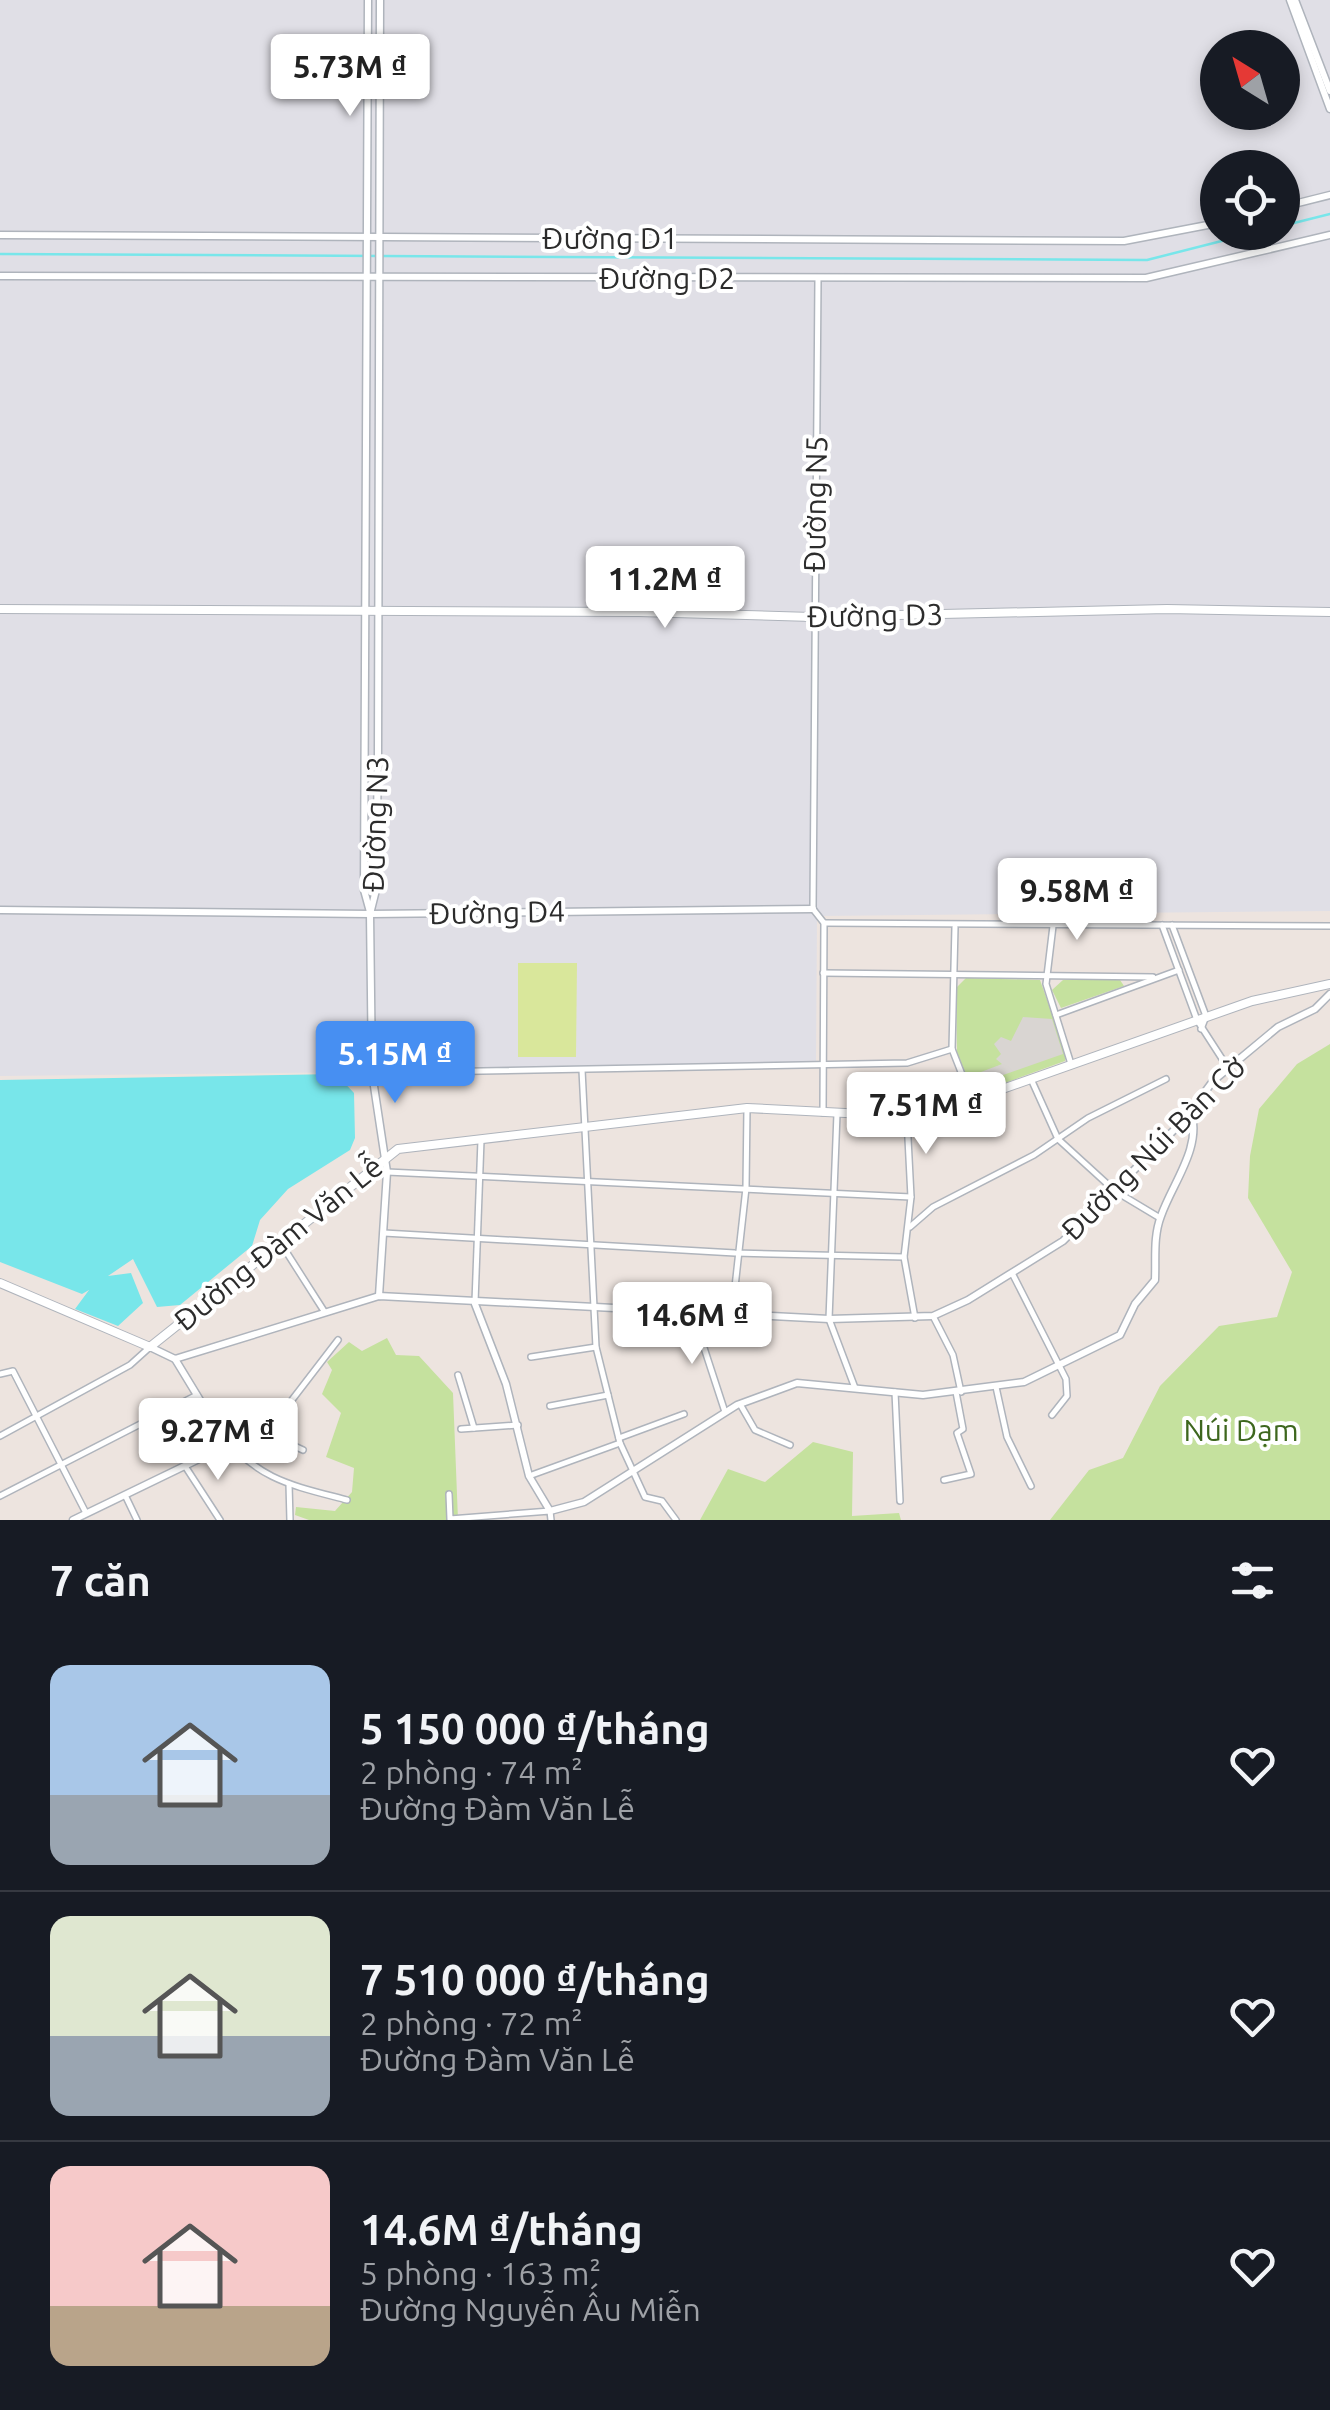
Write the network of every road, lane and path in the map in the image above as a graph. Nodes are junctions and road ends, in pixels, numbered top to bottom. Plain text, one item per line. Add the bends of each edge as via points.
1 (368, 0) edge
2 (380, 0) edge
3 (1292, 0) edge
4 (368, 56) junction
5 (380, 56) junction
6 (1330, 91) edge
7 (1330, 109) edge
8 (1330, 195) edge
9 (1300, 202) edge
10 (1200, 226) edge
11 (0, 235) edge
12 (1330, 235) edge
13 (372, 242) junction
14 (372, 274) junction
15 (0, 276) edge
16 (818, 279) junction
17 (365, 445) junction
18 (377, 445) junction
19 (0, 609) edge
20 (366, 612) junction
21 (378, 612) junction
22 (1330, 612) edge
23 (812, 617) junction
24 (813, 909) junction
25 (0, 910) edge
26 (370, 914) junction
27 (824, 923) junction
28 (1162, 925) junction
29 (1172, 925) junction
30 (955, 926) junction
31 (1052, 926) junction
32 (1330, 926) edge
33 (1179, 970) junction
34 (824, 973) junction
35 (954, 974) junction
36 (1048, 977) junction
37 (1153, 978) junction
38 (1330, 984) edge
39 (1330, 994) edge
40 (1056, 1015) junction
41 (1202, 1018) junction
42 (952, 1049) junction
43 (823, 1065) junction
44 (1072, 1065) junction
45 (1228, 1068) junction
46 (582, 1070) junction
47 (372, 1072) junction
48 (1166, 1078) dead end
49 (1031, 1079) junction
50 (972, 1102) junction
51 (747, 1108) junction
52 (823, 1112) junction
53 (1191, 1112) junction
54 (838, 1114) junction
55 (907, 1118) junction
56 (587, 1127) junction
57 (1058, 1139) junction
58 (481, 1140) junction
59 (385, 1157) junction
60 (387, 1172) junction
61 (479, 1180) junction
62 (590, 1184) junction
63 (746, 1188) junction
64 (1115, 1190) junction
65 (838, 1193) junction
66 (911, 1197) junction
67 (1160, 1218) junction
68 (910, 1227) junction
69 (384, 1233) junction
70 (477, 1240) junction
71 (279, 1241) junction
72 (592, 1246) junction
73 (736, 1253) junction
74 (834, 1255) junction
75 (904, 1257) junction
76 (1012, 1273) junction
77 (0, 1282) edge
78 (379, 1296) junction
79 (475, 1304) junction
80 (592, 1310) junction
81 (324, 1311) junction
82 (692, 1312) junction
83 (732, 1314) junction
84 (933, 1316) junction
85 (916, 1318) junction
86 (829, 1320) junction
87 (338, 1340) dead end
88 (150, 1348) junction
89 (596, 1348) junction
90 (531, 1356) dead end
91 (174, 1360) junction
92 (1060, 1368) junction
93 (0, 1374) edge
94 (458, 1375) dead end
95 (996, 1387) junction
96 (855, 1388) junction
97 (895, 1392) junction
98 (958, 1392) junction
99 (198, 1395) junction
100 (608, 1395) junction
101 (740, 1404) junction
102 (550, 1406) dead end
103 (724, 1412) junction
104 (684, 1414) dead end
105 (38, 1415) junction
106 (1052, 1415) dead end
107 (264, 1422) junction
108 (518, 1425) junction
109 (474, 1428) junction
110 (461, 1429) dead end
111 (220, 1433) junction
112 (0, 1436) edge
113 (619, 1440) junction
114 (227, 1442) junction
115 (790, 1445) dead end
116 (303, 1450) dead end
117 (62, 1465) junction
118 (185, 1466) junction
119 (636, 1469) junction
120 (529, 1476) junction
121 (944, 1480) dead end
122 (289, 1484) junction
123 (1031, 1486) dead end
124 (448, 1494) dead end
125 (125, 1495) junction
126 (0, 1496) edge
127 (347, 1500) dead end
128 (900, 1501) dead end
129 (551, 1516) edge
130 (80, 1517) edge
131 (470, 1519) edge
132 (137, 1520) edge
133 (220, 1520) edge
134 (290, 1520) edge
135 (676, 1520) edge

1 - 4 street, Đường N3
2 - 5 street, Đường N3
3 - 6 street
3 - 7 street
4 - 5 street
4 - 13 street, Đường N3
5 - 13 street, Đường N3
8 - 9 street
10 - 13 street, Đường D1 via 1124,241
11 - 13 street, Đường D1
12 - 16 street, Đường D2 via 1146,278
13 - 14 street, Đường N3
14 - 15 street, Đường D2
14 - 16 street, Đường D2
14 - 17 street, Đường N3
14 - 18 street, Đường N3
16 - 23 street, Đường N5
17 - 18 street
17 - 20 street, Đường N3
18 - 21 street, Đường N3
19 - 20 main road, Đường D3
20 - 21 main road, Đường D3
20 - 26 street, Đường N3 via 364,890
21 - 23 main road, Đường D3
21 - 26 street, Đường N3 via 376,890
22 - 23 main road, Đường D3
23 - 24 street, Đường N5
24 - 26 street, Đường D4
24 - 27 street
25 - 26 street, Đường D4
26 - 47 street
27 - 30 street
27 - 34 street
28 - 29 street
28 - 31 street
28 - 33 street
29 - 32 street
29 - 41 street
30 - 31 street
30 - 35 street
31 - 36 street
33 - 37 street
33 - 41 street
34 - 35 street
34 - 43 street
35 - 36 street
35 - 42 street
36 - 37 street
36 - 40 street
37 - 40 street
38 - 41 main road, Đường Đàm Văn Lễ
39 - 45 street, Đường Núi Bàn Cờ
40 - 44 street
41 - 44 main road, Đường Đàm Văn Lễ
41 - 45 street via 1202,1029
42 - 43 street via 908,1063
42 - 50 street
43 - 46 street
43 - 52 street
44 - 49 main road, Đường Đàm Văn Lễ
45 - 53 street, Đường Núi Bàn Cờ
46 - 47 street
46 - 56 street
47 - 59 street
48 - 57 street
49 - 50 main road, Đường Đàm Văn Lễ
49 - 57 street
50 - 55 main road, Đường Đàm Văn Lễ
51 - 52 main road, Đường Đàm Văn Lễ
51 - 56 main road, Đường Đàm Văn Lễ
51 - 63 street
52 - 54 main road, Đường Đàm Văn Lễ
53 - 64 street, Đường Núi Bàn Cờ
53 - 67 street via 1196,1128 1190,1152
54 - 55 main road, Đường Đàm Văn Lễ
54 - 65 street
55 - 66 street
56 - 58 main road, Đường Đàm Văn Lễ
56 - 62 street
57 - 64 street
57 - 68 street via 933,1207
58 - 59 main road, Đường Đàm Văn Lễ via 398,1149
58 - 61 street
59 - 60 street
59 - 71 main road, Đường Đàm Văn Lễ
60 - 61 street
60 - 69 street
61 - 62 street
61 - 70 street
62 - 63 street
62 - 72 street
63 - 65 street
63 - 73 street
64 - 67 street
64 - 76 street, Đường Núi Bàn Cờ via 1063,1241
65 - 66 street
65 - 74 street
66 - 68 street
67 - 92 street via 1155,1280 1120,1335
68 - 75 street
69 - 70 street
69 - 78 street
70 - 72 street
70 - 79 street
71 - 81 street
71 - 88 main road, Đường Đàm Văn Lễ
72 - 73 street
72 - 80 street
73 - 74 street
73 - 83 street
74 - 75 street
74 - 86 street
75 - 85 street
76 - 84 street, Đường Núi Bàn Cờ
76 - 92 street
77 - 88 main road, Đường Đàm Văn Lễ
78 - 79 street, Đường Núi Bàn Cờ
78 - 81 street, Đường Núi Bàn Cờ
79 - 80 street, Đường Núi Bàn Cờ
79 - 108 street
80 - 82 street, Đường Núi Bàn Cờ
80 - 89 street
81 - 91 street, Đường Núi Bàn Cờ
82 - 83 street, Đường Núi Bàn Cờ
82 - 103 street
83 - 86 street, Đường Núi Bàn Cờ
84 - 85 street, Đường Núi Bàn Cờ
84 - 98 street via 953,1355
85 - 86 street, Đường Núi Bàn Cờ
86 - 96 street
87 - 107 street via 285,1408
88 - 91 street
88 - 105 street
89 - 90 street
89 - 100 street
91 - 99 street
92 - 95 street
92 - 106 street via 1068,1396
93 - 105 street via 13,1371
94 - 109 street
95 - 98 street
95 - 123 street via 1007,1437
96 - 97 street
96 - 101 street via 797,1383
97 - 98 street
97 - 128 street
98 - 121 street via 963,1430 957,1432 971,1474
99 - 111 street
99 - 117 street
100 - 102 street
100 - 113 street
101 - 103 street
101 - 115 street via 755,1430
103 - 119 street
104 - 113 street
105 - 112 street
105 - 117 street
107 - 114 street
107 - 116 street via 277,1438
108 - 109 street
108 - 120 street
109 - 110 street
111 - 114 street
111 - 118 street via 210,1453
113 - 119 street
113 - 120 street
114 - 122 street via 266,1477
117 - 126 street
117 - 130 street
118 - 125 street
118 - 133 street
119 - 129 street
119 - 135 street via 644,1497 662,1500
120 - 129 street
122 - 127 street
122 - 134 street
124 - 131 street via 450,1519
125 - 130 street
125 - 132 street
129 - 131 street

